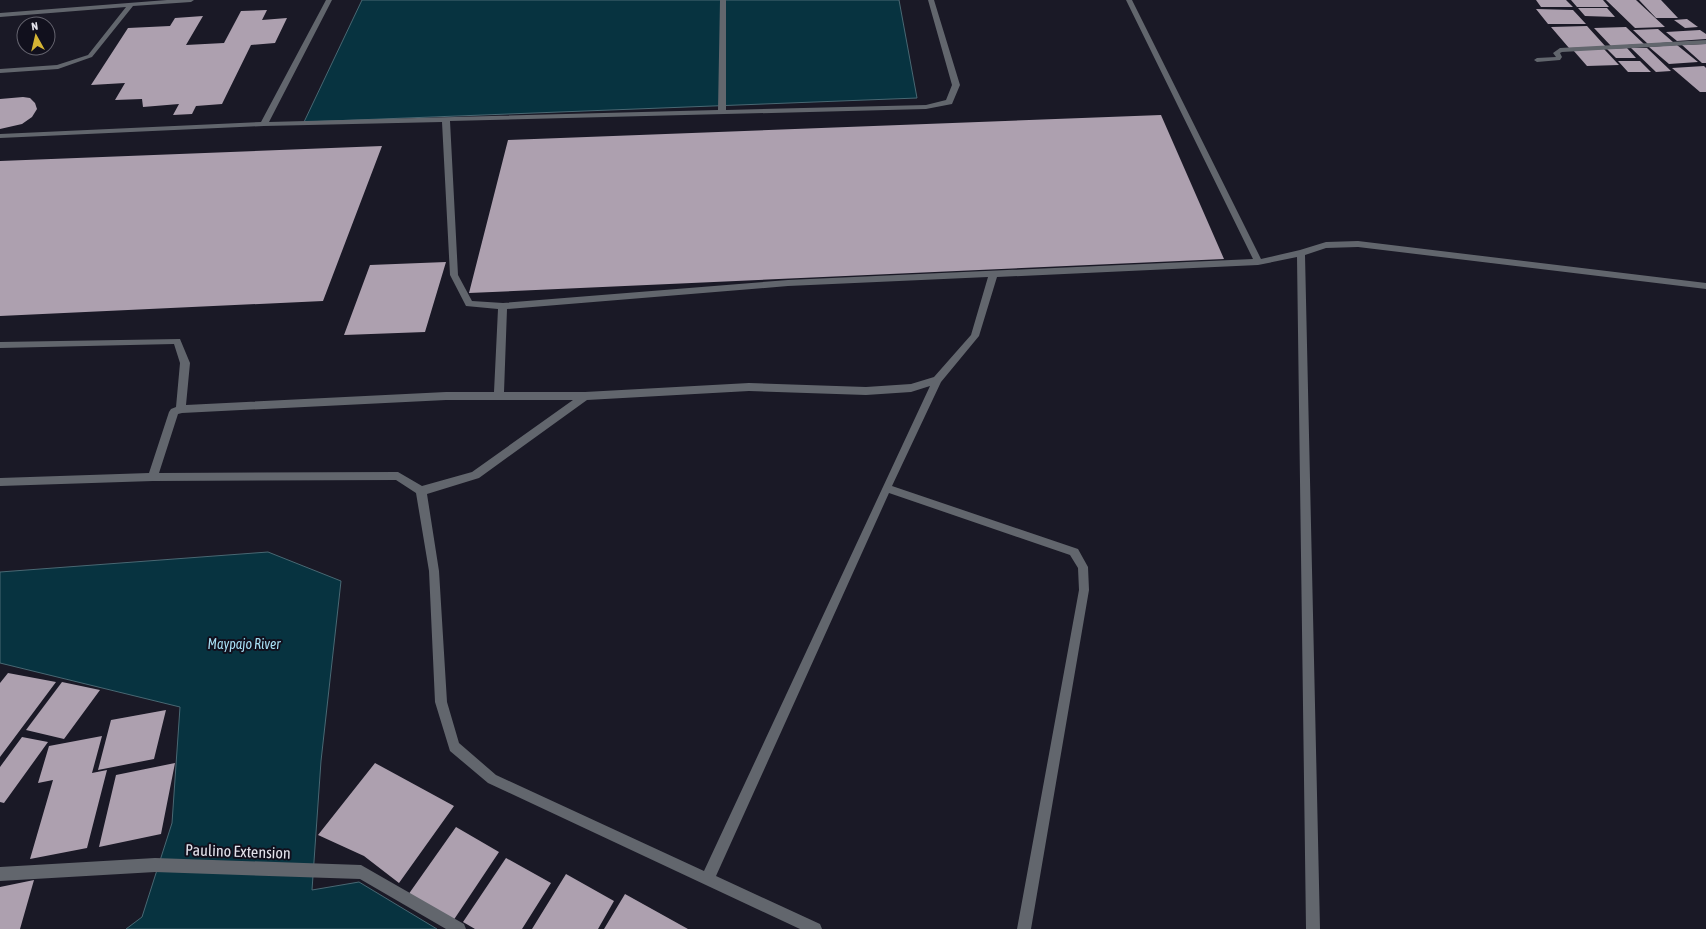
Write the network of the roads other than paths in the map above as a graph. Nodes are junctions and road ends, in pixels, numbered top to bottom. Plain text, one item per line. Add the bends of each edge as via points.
1 (191, 0) edge
2 (329, 0) edge
3 (723, 0) edge
4 (931, 0) edge
5 (1129, 0) edge
6 (131, 5) junction
7 (0, 15) edge
8 (1706, 42) edge
9 (1537, 60) dead end
10 (0, 71) edge
11 (722, 111) junction
12 (446, 119) junction
13 (264, 124) junction
14 (0, 136) edge
15 (1301, 253) junction
16 (1258, 262) junction
17 (993, 274) junction
18 (1706, 286) edge
19 (503, 306) junction
20 (0, 345) edge
21 (937, 380) junction
22 (499, 396) junction
23 (585, 396) junction
24 (181, 409) junction
25 (153, 477) junction
26 (0, 482) edge
27 (886, 488) junction
28 (421, 491) junction
29 (0, 874) edge
30 (708, 878) junction
31 (459, 929) edge
32 (815, 929) edge
33 (1024, 929) edge
34 (1313, 929) edge

1 - 6 street
2 - 13 street
3 - 11 street
4 - 11 street via 956,85 949,102 926,106
5 - 16 street
6 - 7 street
6 - 10 street via 90,56 58,67
8 - 9 street via 1560,50 1556,53 1558,59
11 - 12 street
12 - 13 street
12 - 19 street via 454,275 469,304
13 - 14 street
15 - 16 street
15 - 18 street via 1326,245 1358,244
15 - 34 street
16 - 17 street
17 - 19 street via 788,283
17 - 21 street via 975,336
19 - 22 street
20 - 24 street via 177,341 185,363
21 - 23 street via 912,388 866,391 749,387
21 - 27 street
22 - 23 street
22 - 24 street
23 - 28 street via 475,475
24 - 25 street via 174,412
25 - 26 street
25 - 28 street via 398,476
27 - 30 street
27 - 33 street via 1074,552 1083,567 1084,590
28 - 30 street via 434,571 441,702 454,747 492,779
29 - 31 street, Paulino Extension via 154,865 361,872
30 - 32 street

